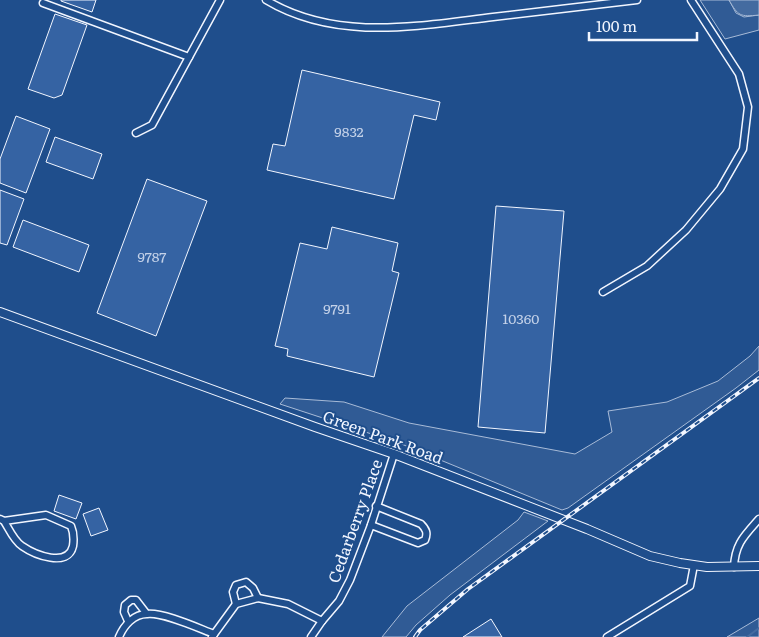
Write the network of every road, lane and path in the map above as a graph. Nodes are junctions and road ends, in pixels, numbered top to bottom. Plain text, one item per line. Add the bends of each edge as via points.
1 (220, 0) edge
2 (266, 0) edge
3 (637, 0) edge
4 (690, 0) edge
5 (43, 3) dead end
6 (189, 57) junction
7 (136, 133) dead end
8 (603, 292) dead end
9 (0, 312) edge
10 (394, 454) junction
11 (376, 506) junction
12 (759, 519) edge
13 (2, 520) edge
14 (371, 525) junction
15 (694, 565) junction
16 (759, 566) edge
17 (734, 567) junction
18 (258, 598) junction
19 (236, 604) junction
20 (146, 613) junction
21 (128, 621) junction
22 (322, 621) junction
23 (213, 635) edge
24 (119, 637) edge
25 (311, 637) edge
26 (607, 637) edge

1 - 6 street
2 - 3 street via 316,21 350,27 397,29
4 - 8 street via 739,74 748,107 742,149 720,189 686,230 646,266
5 - 6 street
6 - 7 street via 152,125
9 - 10 street, Green Park Road
10 - 11 street, Cedarberry Place
10 - 15 street, Green Park Road via 642,553
11 - 14 street, Cedarberry Place
11 - 14 street via 420,524 427,534 425,540 418,543
12 - 17 street via 742,539 734,555
13 - 13 street via 21,546 50,558 68,555 72,548 71,526 46,515
14 - 22 street, Cedarberry Place via 350,580
15 - 17 street, Green Park Road
15 - 26 street via 690,586
16 - 17 street, Green Park Road
18 - 19 street
18 - 19 street via 246,582 236,585 233,592
18 - 22 street via 288,604
19 - 23 street
20 - 21 street
20 - 21 street via 136,600 131,600 125,604
20 - 23 street
21 - 24 street
22 - 25 street, Cedarberry Place

